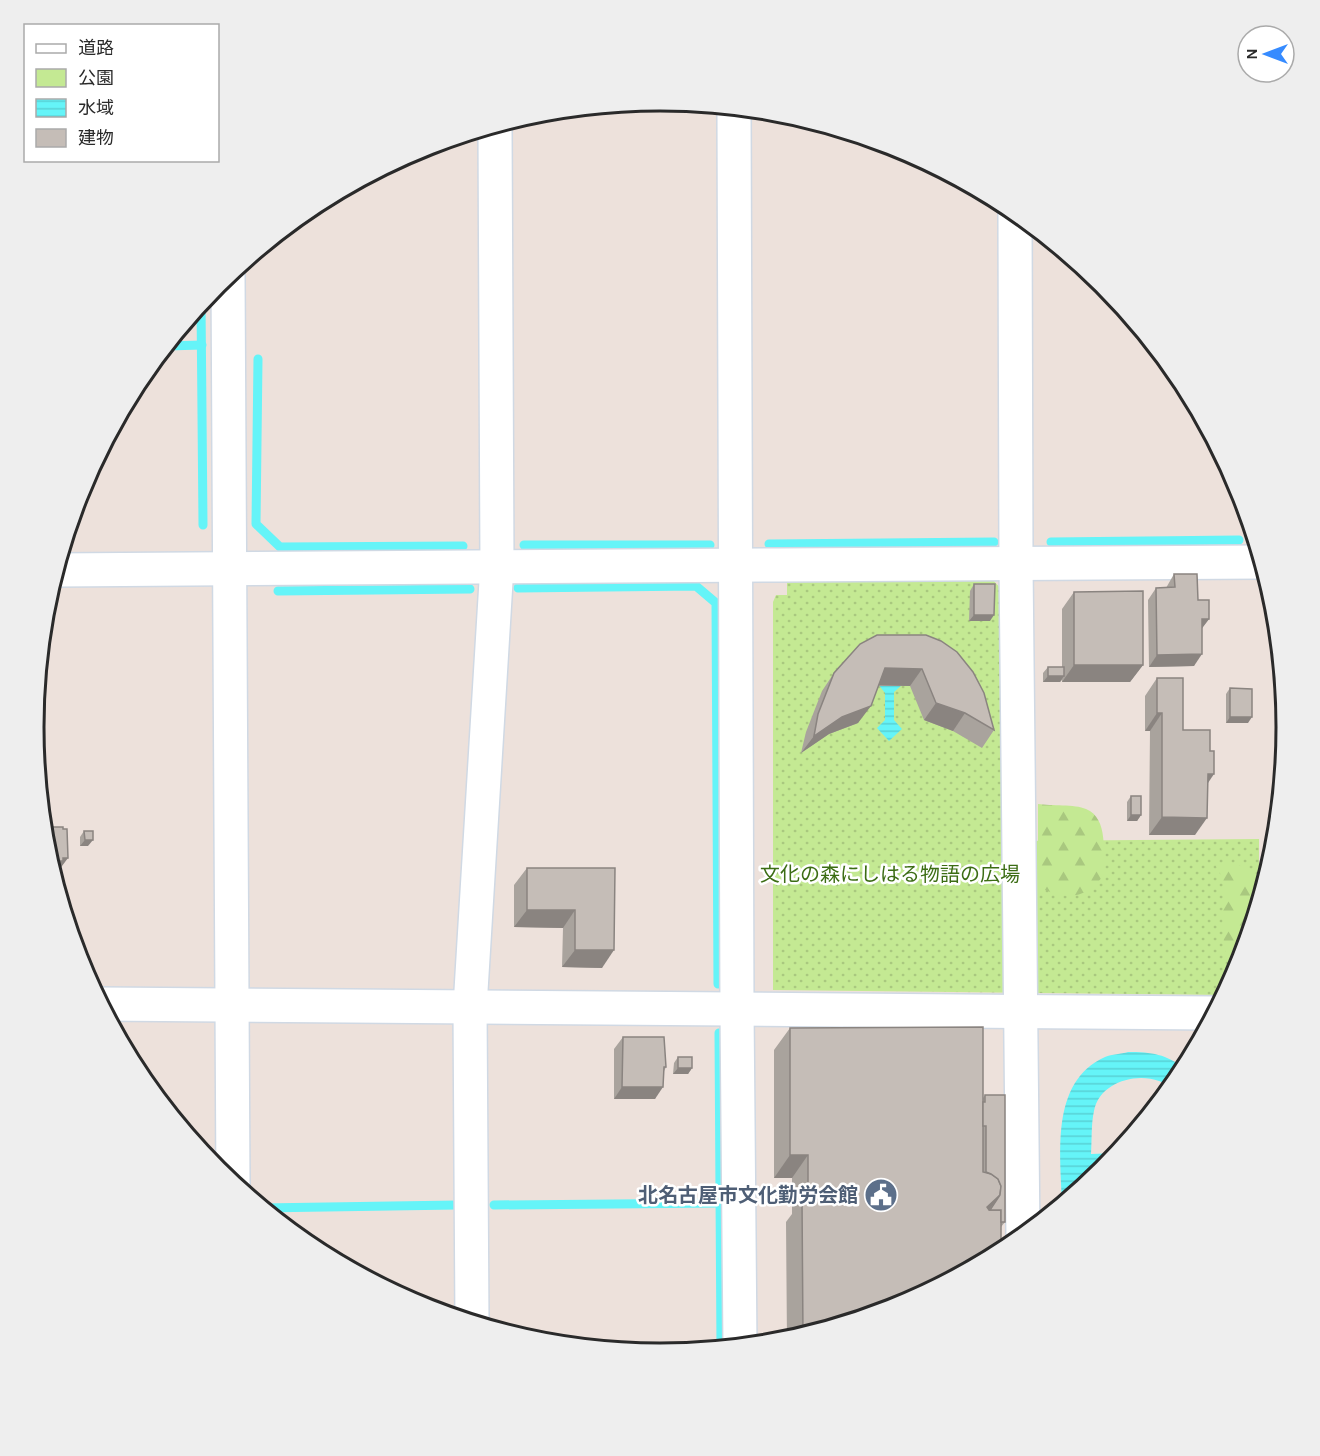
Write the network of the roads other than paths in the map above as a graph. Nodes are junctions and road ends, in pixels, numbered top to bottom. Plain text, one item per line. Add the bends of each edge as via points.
1 (734, 116) edge
2 (495, 134) edge
3 (1015, 224) edge
4 (228, 288) edge
5 (1253, 562) edge
6 (1016, 564) junction
7 (497, 565) junction
8 (736, 566) junction
9 (230, 568) junction
10 (65, 570) edge
11 (109, 1004) edge
12 (233, 1005) junction
13 (470, 1007) junction
14 (737, 1009) junction
15 (1021, 1011) junction
16 (1207, 1013) edge
17 (233, 1172) edge
18 (1023, 1226) edge
19 (472, 1315) edge
20 (740, 1339) edge

1 - 8 street
2 - 7 street
3 - 6 street
4 - 9 street
5 - 6 street
6 - 8 street
6 - 15 street
7 - 8 street
7 - 9 street
7 - 13 street
8 - 14 street
9 - 10 street
9 - 12 street
11 - 12 street
12 - 13 street
12 - 17 street
13 - 14 street
13 - 19 street
14 - 15 street
14 - 20 street
15 - 16 street
15 - 18 street

